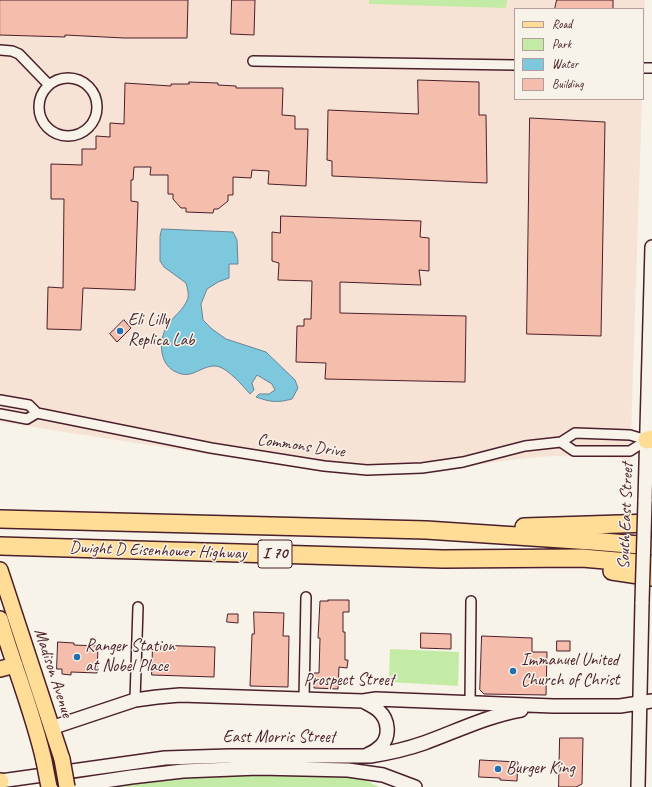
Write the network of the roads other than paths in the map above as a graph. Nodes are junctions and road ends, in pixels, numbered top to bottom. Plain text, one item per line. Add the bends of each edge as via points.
1 (0, 50) edge
2 (252, 61) dead end
3 (514, 65) edge
4 (49, 85) junction
5 (652, 247) edge
6 (650, 381) edge
7 (0, 400) edge
8 (37, 413) junction
9 (0, 414) edge
10 (649, 440) edge
11 (561, 442) junction
12 (0, 507) edge
13 (30, 515) junction
14 (0, 519) edge
15 (652, 523) edge
16 (426, 530) junction
17 (0, 546) edge
18 (652, 546) edge
19 (509, 559) junction
20 (652, 564) edge
21 (0, 570) edge
22 (652, 576) edge
23 (306, 597) dead end
24 (472, 601) dead end
25 (138, 607) dead end
26 (0, 619) edge
27 (4, 652) edge
28 (15, 665) junction
29 (0, 669) edge
30 (304, 699) junction
31 (135, 700) junction
32 (363, 701) junction
33 (652, 702) edge
34 (470, 703) junction
35 (639, 704) junction
36 (553, 706) junction
37 (51, 728) junction
38 (361, 757) junction
39 (348, 770) junction
40 (0, 781) edge
41 (48, 787) edge
42 (66, 787) edge
43 (396, 787) edge
44 (415, 787) edge
45 (638, 787) edge

1 - 4 street via 19,54
2 - 3 street
4 - 4 street via 42,94 39,104 41,118 47,126 64,135 76,134 87,128 95,118 97,106 89,86 80,80 67,78
5 - 6 main road, South East Street
6 - 10 main road, South East Street
7 - 8 street via 29,405
8 - 9 street via 27,419
8 - 11 street, Commons Drive via 211,448 353,469 432,467 525,446
10 - 11 street via 630,435 575,433
10 - 11 street via 630,452 574,451
10 - 35 main road, South East Street, bridge
12 - 13 highway
13 - 14 highway
13 - 16 highway, Dwight D Eisenhower Highway / I 70 via 107,521
15 - 16 highway
16 - 18 highway, I 70
17 - 19 highway, Dwight D Eisenhower Highway / I 70
19 - 20 highway, I 70 via 582,558
19 - 22 highway
21 - 37 main road, Madison Avenue
23 - 30 street
24 - 34 street
25 - 31 street
26 - 27 main road, Madison Avenue
27 - 28 main road, Madison Avenue
28 - 29 main road
28 - 41 main road, Madison Avenue, bridge via 44,760
30 - 31 main road, Prospect Street via 180,695
30 - 32 main road, Prospect Street
31 - 37 main road, Prospect Street
32 - 34 main road, Prospect Street via 376,699
32 - 38 main road via 385,718 387,731 386,739 381,746
33 - 35 main road, Prospect Street
34 - 36 main road, Prospect Street
35 - 36 main road, Prospect Street
35 - 45 main road, South East Street
36 - 38 main road, East Morris Street via 503,713 424,743 398,751
37 - 42 main road, Madison Avenue, bridge via 62,759
38 - 40 main road, East Morris Street via 165,758
39 - 42 main road, East Morris Street via 202,770
39 - 43 main road
39 - 44 main road, East Morris Street via 384,775

